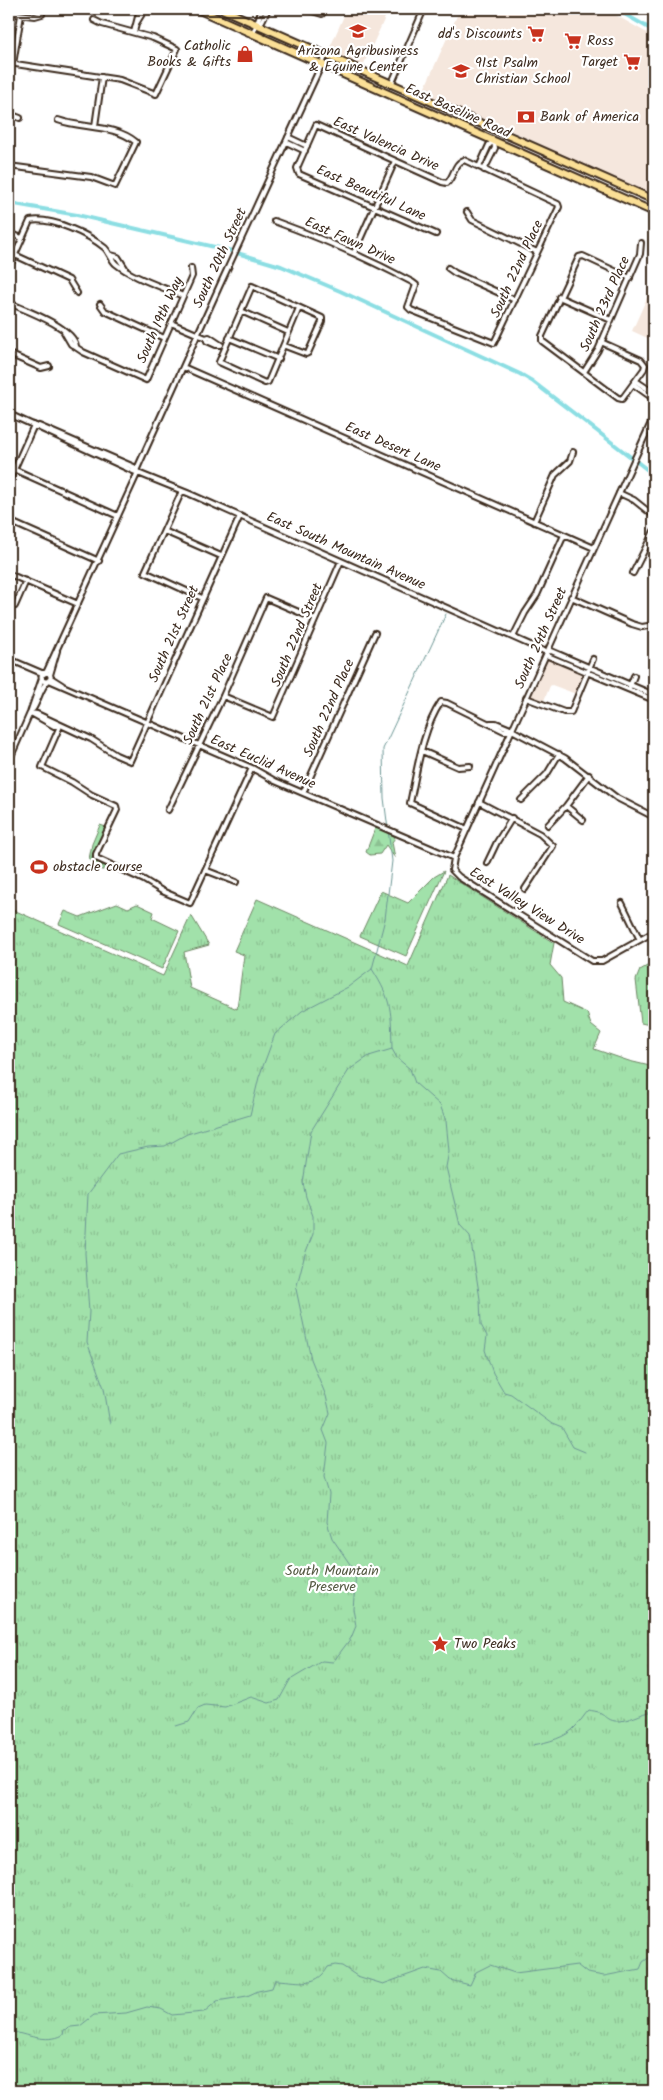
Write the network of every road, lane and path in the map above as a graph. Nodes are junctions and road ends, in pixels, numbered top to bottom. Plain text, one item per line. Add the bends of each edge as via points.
1 (140, 9) edge
2 (145, 9) edge
3 (197, 9) edge
4 (222, 9) edge
5 (262, 9) edge
6 (268, 9) edge
7 (306, 9) edge
8 (325, 9) edge
9 (424, 9) edge
10 (9, 13) edge
11 (42, 14) dead end
12 (21, 15) junction
13 (94, 20) dead end
14 (137, 22) junction
15 (257, 25) junction
16 (134, 32) junction
17 (253, 34) junction
18 (326, 55) junction
19 (11, 63) edge
20 (322, 64) junction
21 (346, 75) junction
22 (102, 77) junction
23 (391, 84) junction
24 (398, 98) junction
25 (440, 106) junction
26 (9, 114) edge
27 (436, 116) junction
28 (20, 118) dead end
29 (58, 120) dead end
30 (94, 126) junction
31 (498, 132) junction
32 (288, 138) junction
33 (494, 141) junction
34 (286, 142) junction
35 (307, 146) junction
36 (305, 151) junction
37 (395, 161) junction
38 (9, 166) edge
39 (479, 168) junction
40 (484, 170) junction
41 (654, 200) edge
42 (558, 204) joint
43 (375, 207) junction
44 (467, 212) dead end
45 (654, 212) edge
46 (274, 221) dead end
47 (9, 232) edge
48 (436, 234) dead end
49 (22, 238) junction
50 (641, 243) dead end
51 (537, 252) junction
52 (354, 253) junction
53 (15, 255) junction
54 (9, 268) edge
55 (191, 268) dead end
56 (448, 268) dead end
57 (630, 278) junction
58 (77, 293) dead end
59 (183, 296) junction
60 (559, 297) junction
61 (515, 300) junction
62 (9, 303) edge
63 (100, 304) dead end
64 (299, 308) junction
65 (241, 311) junction
66 (611, 320) junction
67 (171, 323) junction
68 (288, 332) junction
69 (197, 335) junction
70 (164, 338) junction
71 (229, 338) junction
72 (601, 342) junction
73 (494, 343) joint
74 (223, 346) junction
75 (285, 346) junction
76 (9, 354) edge
77 (279, 359) junction
78 (49, 366) dead end
79 (183, 367) junction
80 (584, 372) junction
81 (634, 382) junction
82 (654, 393) edge
83 (654, 399) edge
84 (9, 414) edge
85 (654, 416) edge
86 (34, 425) junction
87 (573, 452) dead end
88 (9, 467) edge
89 (14, 470) junction
90 (138, 472) junction
91 (9, 481) edge
92 (182, 491) junction
93 (619, 492) junction
94 (118, 516) junction
95 (240, 516) junction
96 (654, 516) edge
97 (9, 521) edge
98 (534, 522) junction
99 (164, 530) junction
100 (654, 530) edge
101 (564, 535) junction
102 (594, 548) junction
103 (221, 556) junction
104 (99, 561) junction
105 (341, 561) junction
106 (9, 574) edge
107 (634, 574) dead end
108 (26, 581) junction
109 (571, 597) junction
110 (202, 598) junction
111 (78, 604) junction
112 (15, 606) dead end
113 (315, 619) junction
114 (654, 625) edge
115 (375, 633) dead end
116 (513, 637) junction
117 (546, 652) junction
118 (9, 659) edge
119 (592, 659) dead end
120 (588, 670) junction
121 (634, 676) dead end
122 (47, 677) junction
123 (629, 687) junction
124 (654, 695) edge
125 (224, 696) junction
126 (526, 698) junction
127 (654, 700) edge
128 (30, 713) junction
129 (147, 723) junction
130 (60, 726) junction
131 (511, 731) junction
132 (198, 746) junction
133 (422, 751) junction
134 (558, 754) junction
135 (9, 761) edge
136 (470, 766) dead end
137 (252, 768) junction
138 (589, 776) junction
139 (303, 793) junction
140 (521, 800) dead end
141 (479, 802) junction
142 (566, 806) junction
143 (168, 810) dead end
144 (654, 817) edge
145 (512, 818) junction
146 (583, 820) dead end
147 (548, 825) dead end
148 (467, 829) junction
149 (454, 858) junction
150 (487, 863) dead end
151 (205, 870) junction
152 (452, 870) joint
153 (236, 882) dead end
154 (525, 889) dead end
155 (622, 903) dead end
156 (654, 932) edge
157 (640, 940) junction

1 - 14 street
2 - 14 street
3 - 17 main road, East Baseline Road
4 - 15 main road, East Baseline Road
5 - 15 street
6 - 15 street
7 - 8 street via 322,14
9 - 23 street
10 - 12 street
11 - 12 street
12 - 19 street
13 - 16 street
14 - 16 street
15 - 17 street
15 - 18 main road, East Baseline Road
16 - 22 street via 177,48 156,94 137,85
17 - 20 main road, East Baseline Road
18 - 20 street, South 20th Street
18 - 23 main road, East Baseline Road
19 - 22 street
20 - 21 main road, East Baseline Road
20 - 32 street, South 20th Street
21 - 23 main road via 383,86
21 - 24 main road, East Baseline Road
22 - 30 street
23 - 24 main road
23 - 25 main road, East Baseline Road
24 - 27 main road, East Baseline Road
25 - 27 main road
25 - 31 main road, East Baseline Road
26 - 28 street
27 - 33 main road, East Baseline Road
29 - 30 street
30 - 38 street via 120,133 136,142 115,186 90,177
31 - 33 main road
31 - 41 main road, East Baseline Road
32 - 34 street, South 20th Street
32 - 35 street
33 - 39 street
33 - 40 street via 495,148
33 - 45 main road, East Baseline Road
34 - 36 street
34 - 69 street, South 20th Street
35 - 36 street
35 - 37 street, East Valencia Drive via 316,125
36 - 43 street, East Beautiful Lane via 297,171 299,174
37 - 39 street, East Valencia Drive via 447,183 460,161
37 - 43 street
39 - 40 street, East Valencia Drive
40 - 42 street, East Valencia Drive
42 - 51 street, South 22nd Place
43 - 48 street, East Beautiful Lane
43 - 52 street
44 - 51 street via 472,220
46 - 52 street, East Fawn Drive
47 - 49 street
49 - 53 street
49 - 59 street via 30,221 49,220 95,241 111,254 117,265
50 - 57 street, South 23rd Place
51 - 61 street, South 22nd Place
52 - 73 street, East Fawn Drive via 416,285 408,306 427,317
53 - 54 street
53 - 58 street via 69,280
55 - 59 street, South 19th Way via 192,276
56 - 61 street
57 - 60 street via 583,256 578,257
57 - 66 street, South 23rd Place
59 - 67 street, South 19th Way
60 - 66 street
60 - 80 street via 542,341
61 - 73 street, South 22nd Place
62 - 70 street, South 19th Way via 54,324 71,344 83,352 146,380
63 - 70 street via 105,311
64 - 65 street via 252,286
64 - 68 street
64 - 75 street via 322,318 322,322 308,353
65 - 68 street
65 - 71 street
66 - 72 street, South 23rd Place
67 - 69 street
67 - 70 street, South 19th Way
68 - 75 street
69 - 74 street
69 - 79 street, South 20th Street
71 - 74 street
71 - 77 street
72 - 80 street, South 23rd Place
72 - 81 street via 641,360 644,370
74 - 77 street via 219,362 265,383
75 - 77 street
76 - 78 street via 40,368
79 - 90 street, South 20th Street
79 - 98 street, East Desert Lane
80 - 81 street via 622,399
81 - 82 street
81 - 83 street
84 - 86 street, East South Mountain Avenue
85 - 93 street, South 24th Street
86 - 89 street
86 - 90 street, East South Mountain Avenue via 134,467
87 - 98 street via 570,461 555,475
88 - 89 street
89 - 91 street
89 - 94 street
90 - 92 street, East South Mountain Avenue
90 - 94 street, South 20th Street
92 - 95 street, East South Mountain Avenue
92 - 99 street
93 - 96 street
93 - 102 street, South 24th Street
94 - 104 street, South 20th Street
95 - 103 street, South 21st Street
95 - 105 street, East South Mountain Avenue
97 - 104 street
98 - 101 street, East Desert Lane
99 - 103 street
99 - 110 street via 145,572
100 - 107 street
101 - 102 street, East Desert Lane
101 - 116 street via 537,595
102 - 109 street, South 24th Street
103 - 110 street, South 21st Street
104 - 111 street, South 20th Street
105 - 113 street, South 22nd Street
105 - 116 street, East South Mountain Avenue
106 - 108 street
108 - 111 street
108 - 112 street
109 - 114 street via 632,624 642,627
109 - 117 street, South 24th Street
110 - 129 street, South 21st Street
111 - 122 street, South 20th Street
113 - 125 street, South 21st Place via 266,598
113 - 125 street, South 22nd Street via 273,717
115 - 139 street, South 22nd Place
116 - 117 street, East South Mountain Avenue
117 - 120 street, East South Mountain Avenue
117 - 126 street, South 24th Street
118 - 122 street, East Euclid Avenue
119 - 120 street
120 - 123 street, East South Mountain Avenue
120 - 126 street via 571,712
121 - 123 street
122 - 128 street, South 20th Street via 38,702
122 - 129 street, East Euclid Avenue
123 - 124 street, East South Mountain Avenue
123 - 127 street, East South Mountain Avenue
125 - 132 street, South 21st Place
126 - 131 street, South 24th Street
128 - 130 street
128 - 135 street, South 20th Street
129 - 130 street, South 21st Street via 130,761
129 - 132 street, East Euclid Avenue
130 - 151 street via 42,767 116,806 96,858 190,903
131 - 133 street via 506,732 497,725 441,702
131 - 134 street
131 - 141 street, South 24th Street
132 - 137 street, East Euclid Avenue
132 - 143 street, South 21st Place
133 - 136 street via 458,767
133 - 148 street via 410,803
134 - 138 street
134 - 140 street via 547,774
137 - 139 street, East Euclid Avenue
137 - 151 street
138 - 142 street
138 - 144 street via 617,798
139 - 149 street, East Euclid Avenue
141 - 145 street
141 - 148 street, South 24th Street
142 - 146 street
142 - 147 street
145 - 150 street
145 - 154 street via 540,834 553,846
148 - 149 street, South 24th Street
149 - 152 street, South 24th Street
151 - 153 street
152 - 157 street, East Valley View Drive via 592,961 602,961
155 - 157 street
156 - 157 street

